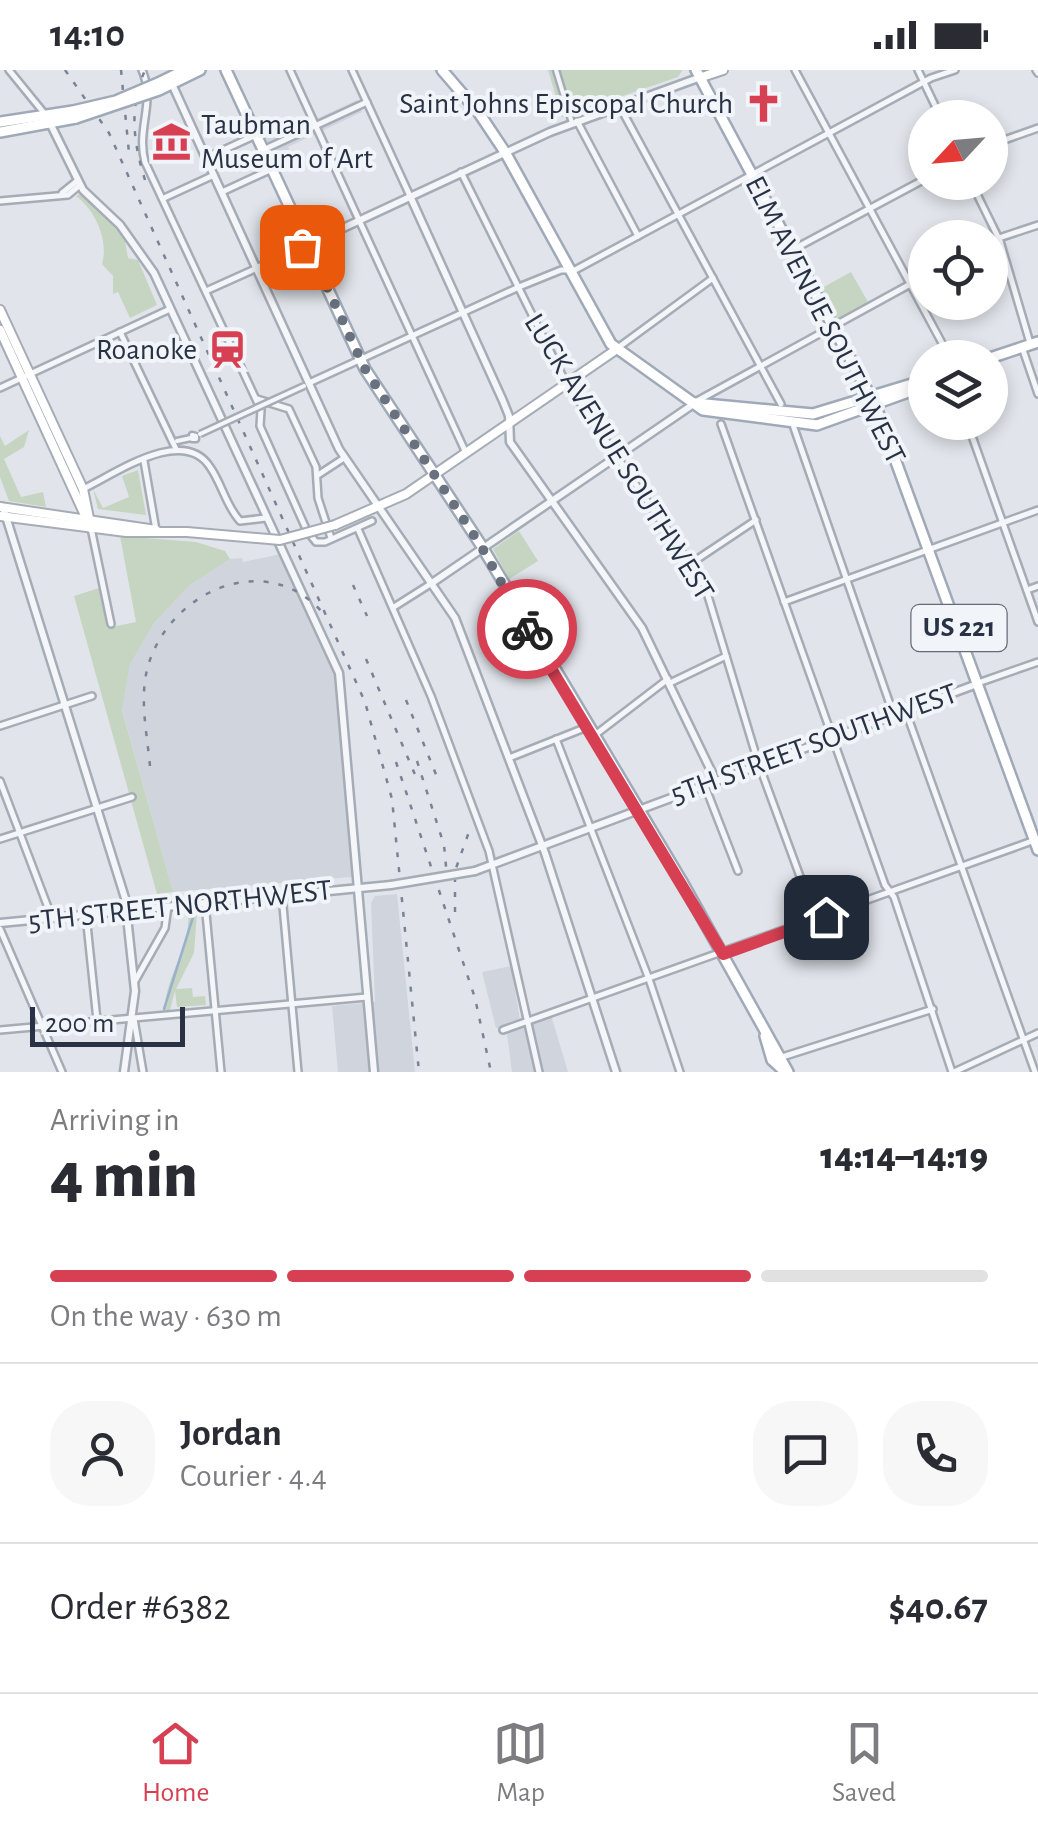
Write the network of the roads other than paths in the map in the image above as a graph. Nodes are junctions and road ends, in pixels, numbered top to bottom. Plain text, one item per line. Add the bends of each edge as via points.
1 (9, 70) edge
2 (142, 70) edge
3 (185, 70) edge
4 (200, 70) edge
5 (226, 70) edge
6 (290, 70) edge
7 (352, 70) edge
8 (442, 70) edge
9 (556, 70) edge
10 (688, 70) edge
11 (723, 70) edge
12 (795, 70) edge
13 (918, 70) edge
14 (954, 70) edge
15 (697, 74) edge
16 (171, 81) junction
17 (924, 82) junction
18 (932, 100) edge
19 (367, 102) junction
20 (620, 106) junction
21 (48, 119) junction
22 (0, 122) edge
23 (574, 122) junction
24 (315, 125) junction
25 (1038, 128) edge
26 (0, 132) edge
27 (256, 135) junction
28 (831, 136) junction
29 (1008, 139) edge
30 (263, 150) junction
31 (505, 152) junction
32 (206, 158) junction
33 (272, 169) junction
34 (462, 172) junction
35 (214, 174) junction
36 (752, 177) junction
37 (78, 183) junction
38 (908, 189) edge
39 (222, 192) junction
40 (410, 196) junction
41 (164, 198) junction
42 (0, 201) edge
43 (870, 210) junction
44 (678, 216) junction
45 (360, 220) junction
46 (1038, 225) edge
47 (1008, 234) edge
48 (638, 236) junction
49 (307, 244) junction
50 (791, 250) junction
51 (256, 268) junction
52 (1008, 270) edge
53 (568, 271) junction
54 (713, 278) junction
55 (908, 279) edge
56 (908, 286) edge
57 (516, 288) junction
58 (206, 291) junction
59 (170, 308) junction
60 (0, 310) edge
61 (463, 312) junction
62 (832, 326) junction
63 (0, 330) edge
64 (120, 332) junction
65 (412, 336) junction
66 (1030, 344) edge
67 (617, 349) junction
68 (360, 360) junction
69 (760, 366) junction
70 (26, 376) junction
71 (306, 384) junction
72 (568, 384) junction
73 (0, 388) edge
74 (908, 390) edge
75 (1038, 394) edge
76 (254, 397) junction
77 (695, 403) junction
78 (874, 403) junction
79 (283, 404) junction
80 (782, 404) dead end
81 (261, 418) junction
82 (792, 419) junction
83 (721, 424) dead end
84 (509, 425) junction
85 (973, 440) edge
86 (177, 445) junction
87 (466, 454) junction
88 (616, 456) junction
89 (344, 458) junction
90 (144, 461) junction
91 (318, 475) junction
92 (434, 475) junction
93 (83, 489) junction
94 (550, 502) junction
95 (378, 508) junction
96 (2, 509) edge
97 (1038, 510) edge
98 (268, 518) junction
99 (756, 520) junction
100 (89, 521) junction
101 (372, 521) dead end
102 (1002, 522) junction
103 (358, 528) junction
104 (156, 530) junction
105 (331, 540) junction
106 (483, 549) junction
107 (930, 550) junction
108 (690, 564) junction
109 (846, 579) junction
110 (432, 583) junction
111 (1038, 586) edge
112 (1026, 590) junction
113 (784, 602) junction
114 (394, 607) junction
115 (1038, 622) edge
116 (111, 624) dead end
117 (727, 656) junction
118 (1038, 662) edge
119 (669, 682) junction
120 (978, 683) junction
121 (92, 696) dead end
122 (65, 705) junction
123 (905, 709) junction
124 (893, 713) junction
125 (0, 726) edge
126 (590, 732) junction
127 (832, 735) junction
128 (556, 739) junction
129 (509, 758) junction
130 (758, 762) junction
131 (715, 779) junction
132 (0, 782) edge
133 (704, 783) junction
134 (132, 796) dead end
135 (97, 808) junction
136 (638, 810) junction
137 (591, 827) junction
138 (20, 832) junction
139 (0, 839) edge
140 (1037, 843) edge
141 (543, 846) junction
142 (494, 864) junction
143 (960, 867) junction
144 (738, 872) dead end
145 (360, 888) junction
146 (890, 891) junction
147 (282, 895) junction
148 (205, 902) junction
149 (168, 906) junction
150 (128, 910) junction
151 (86, 915) junction
152 (52, 918) junction
153 (816, 920) junction
154 (0, 926) edge
155 (723, 954) junction
156 (650, 979) junction
157 (135, 981) junction
158 (367, 997) junction
159 (592, 997) junction
160 (292, 1004) junction
161 (933, 1010) junction
162 (215, 1011) junction
163 (134, 1018) junction
164 (97, 1020) junction
165 (525, 1021) junction
166 (42, 1026) junction
167 (0, 1030) edge
168 (504, 1030) dead end
169 (1038, 1033) edge
170 (1023, 1040) junction
171 (780, 1067) edge
172 (62, 1072) edge
173 (124, 1072) edge
174 (143, 1072) edge
175 (221, 1072) edge
176 (298, 1072) edge
177 (374, 1072) edge
178 (539, 1072) edge
179 (616, 1072) edge
180 (680, 1072) edge
181 (953, 1072) edge
182 (1035, 1072) edge

1 - 21 street
2 - 41 street via 150,95 142,151
3 - 16 main road
4 - 16 main road
5 - 27 main road
6 - 24 street
7 - 19 street
8 - 31 main road
9 - 23 street
10 - 15 main road
11 - 15 main road
12 - 28 street
13 - 17 street
14 - 17 street
15 - 20 street
15 - 36 main road, ELM AVENUE SOUTHWEST
16 - 21 main road, bridge
16 - 32 street
17 - 18 street
17 - 28 street
19 - 24 street
19 - 40 street
20 - 23 street
20 - 44 street
21 - 22 main road
21 - 26 main road
21 - 37 street
23 - 31 street
23 - 48 street
24 - 30 street
24 - 45 street
25 - 29 street
27 - 30 main road
27 - 32 street
28 - 36 street
28 - 43 street
30 - 33 main road
31 - 34 street
31 - 53 main road
32 - 35 street
33 - 39 street
33 - 49 main road
34 - 40 street
34 - 57 street, LUCK AVENUE SOUTHWEST
35 - 39 street
35 - 41 street
36 - 44 street
36 - 50 main road, ELM AVENUE SOUTHWEST
37 - 42 street via 65,194
37 - 59 street via 127,233
38 - 43 street
39 - 51 street
40 - 45 street
40 - 61 street
41 - 58 street
43 - 50 street
43 - 55 street
44 - 48 street
44 - 54 street
45 - 49 street
45 - 65 street
46 - 47 street
48 - 53 street
49 - 51 street
49 - 68 main road
50 - 62 main road, ELM AVENUE SOUTHWEST
51 - 58 street
51 - 71 street
52 - 66 street
53 - 57 street
53 - 67 main road
54 - 67 street
54 - 69 street
56 - 62 street
57 - 61 street
57 - 72 street, LUCK AVENUE SOUTHWEST
58 - 76 street
59 - 64 street
59 - 98 street
60 - 70 main road
61 - 65 street
61 - 84 street
62 - 69 street
62 - 78 main road, ELM AVENUE SOUTHWEST
63 - 70 main road
64 - 70 street
64 - 86 street
65 - 68 street
65 - 87 street
66 - 75 street
67 - 72 main road
67 - 77 main road
68 - 71 street
68 - 92 main road
69 - 77 street
69 - 80 street
70 - 73 street
70 - 93 main road
70 - 100 main road
71 - 86 street, bridge
71 - 89 street
72 - 84 main road
72 - 88 street, LUCK AVENUE SOUTHWEST
74 - 78 main road
76 - 79 street
76 - 81 street
77 - 82 main road via 720,416
77 - 88 street
78 - 82 main road
78 - 107 main road, ELM AVENUE SOUTHWEST / US 221
79 - 81 street
79 - 91 street
81 - 105 street via 316,542
82 - 109 street
83 - 99 street
84 - 87 main road
84 - 94 street via 510,442
85 - 102 street
86 - 90 street
86 - 98 street via 207,462 240,522
87 - 92 main road
88 - 94 street
88 - 108 street, LUCK AVENUE SOUTHWEST
89 - 91 street
89 - 95 street
90 - 93 street
90 - 104 street
91 - 105 street
92 - 95 main road
92 - 106 main road
93 - 100 main road
94 - 106 street
94 - 119 street via 634,614
95 - 104 main road, bridge via 280,540
95 - 110 street
96 - 100 main road
96 - 122 street
97 - 102 street
98 - 145 street via 339,673
99 - 108 street
99 - 113 street
100 - 104 main road
100 - 116 street
101 - 103 street
102 - 107 street
102 - 112 street
103 - 105 street
103 - 114 street
106 - 110 street
106 - 126 main road
107 - 109 street
107 - 120 main road, ELM AVENUE SOUTHWEST / US 221
108 - 117 street, LUCK AVENUE SOUTHWEST via 706,586
109 - 113 street
109 - 124 street
110 - 114 street
110 - 129 street via 455,618
111 - 112 street
112 - 115 street
113 - 127 street
114 - 142 street
117 - 119 street
117 - 130 street, LUCK AVENUE SOUTHWEST
118 - 120 street, 5TH STREET SOUTHWEST
119 - 126 street
119 - 131 street
120 - 123 street, 5TH STREET SOUTHWEST
120 - 140 main road, ELM AVENUE SOUTHWEST / US 221
121 - 122 street
122 - 125 street
122 - 135 street
123 - 124 street, 5TH STREET SOUTHWEST
123 - 143 street
124 - 127 street, 5TH STREET SOUTHWEST
126 - 128 street
126 - 136 main road
127 - 130 street, 5TH STREET SOUTHWEST
127 - 146 street
128 - 129 street
128 - 137 street
129 - 141 street
130 - 131 street, 5TH STREET SOUTHWEST
130 - 153 street, LUCK AVENUE SOUTHWEST
131 - 133 street, 5TH STREET SOUTHWEST
132 - 138 street
133 - 136 street, 5TH STREET SOUTHWEST
133 - 144 street
134 - 135 street
135 - 138 street
135 - 150 street
136 - 137 street, 5TH STREET SOUTHWEST
136 - 155 main road
137 - 141 street, 5TH STREET SOUTHWEST
137 - 156 street
138 - 139 street
138 - 152 street
140 - 143 street
141 - 142 street, 5TH STREET SOUTHWEST
141 - 159 street
142 - 145 street, 5TH STREET SOUTHWEST, bridge
142 - 165 street
143 - 146 street
143 - 170 street
145 - 147 street, 5TH STREET NORTHWEST
145 - 158 street
146 - 153 street
146 - 161 street
147 - 148 street, 5TH STREET NORTHWEST
147 - 160 street
148 - 149 street, 5TH STREET NORTHWEST
148 - 162 street
149 - 150 street, 5TH STREET NORTHWEST
149 - 157 street via 162,934
150 - 151 street, 5TH STREET NORTHWEST
150 - 157 street
151 - 152 street, 5TH STREET NORTHWEST
151 - 164 street
152 - 154 street, 5TH STREET NORTHWEST
153 - 155 street
154 - 166 street
155 - 156 street
155 - 171 main road
156 - 159 street
156 - 180 street
157 - 163 street
158 - 160 street
158 - 177 street
159 - 165 street
159 - 179 street
160 - 162 street
160 - 176 street
161 - 171 street
161 - 181 street
162 - 163 street
162 - 175 street
163 - 164 street
163 - 173 street
163 - 174 street
164 - 166 street
165 - 168 street
165 - 178 street
166 - 167 street
166 - 172 street
169 - 170 street
170 - 181 street
170 - 182 street

